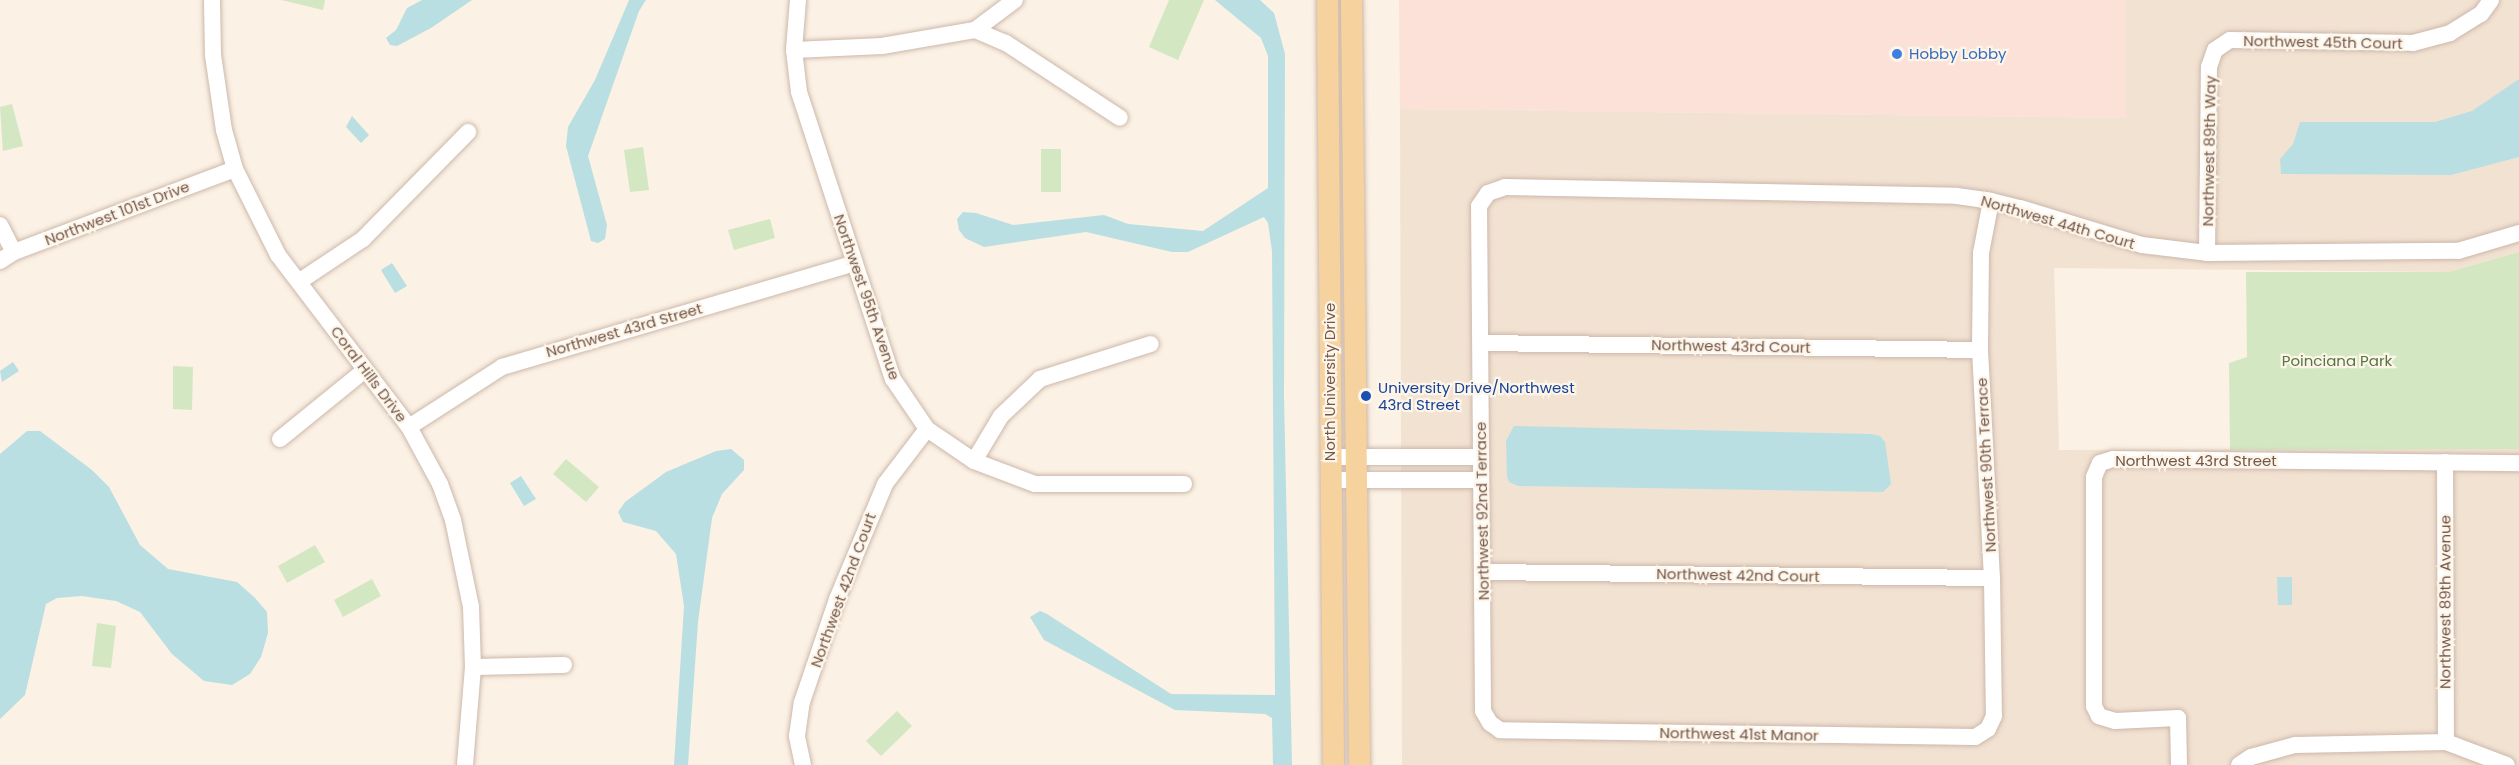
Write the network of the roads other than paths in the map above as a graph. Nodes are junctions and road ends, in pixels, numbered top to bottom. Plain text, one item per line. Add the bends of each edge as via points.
1 (212, 0) edge
2 (798, 0) edge
3 (1015, 0) edge
4 (1328, 0) edge
5 (1351, 0) edge
6 (2492, 0) edge
7 (975, 30) junction
8 (794, 50) junction
9 (2215, 50) joint
10 (1330, 63) junction
11 (1352, 90) junction
12 (1120, 118) dead end
13 (468, 132) dead end
14 (235, 169) junction
15 (1488, 193) joint
16 (1991, 201) junction
17 (0, 225) edge
18 (2519, 233) edge
19 (2207, 253) junction
20 (7, 256) edge
21 (853, 264) junction
22 (300, 281) junction
23 (1481, 343) junction
24 (1151, 344) dead end
25 (1980, 350) junction
26 (364, 370) junction
27 (409, 427) junction
28 (927, 429) junction
29 (280, 439) dead end
30 (1330, 457) junction
31 (1356, 457) junction
32 (1480, 457) junction
33 (974, 461) junction
34 (2445, 462) junction
35 (2519, 464) edge
36 (1330, 480) junction
37 (1356, 480) junction
38 (1480, 480) junction
39 (1184, 484) dead end
40 (1483, 572) junction
41 (1992, 578) junction
42 (564, 665) dead end
43 (473, 667) junction
44 (1490, 723) joint
45 (1988, 729) joint
46 (2446, 742) junction
47 (465, 765) edge
48 (803, 765) edge
49 (1333, 765) edge
50 (1359, 765) edge
51 (2179, 765) edge
52 (2239, 765) edge
53 (2507, 765) edge

1 - 14 street, Coral Hills Drive via 213,55 224,130
2 - 8 street, Northwest 95th Avenue
3 - 7 street
4 - 10 main road, North University Drive
5 - 11 main road, North University Drive
6 - 9 street, Northwest 45th Court via 2481,14 2450,33 2413,43 2230,40
7 - 8 street via 882,46
7 - 12 street via 1006,43
8 - 21 street, Northwest 95th Avenue via 799,92
9 - 19 street, Northwest 89th Way via 2210,67
10 - 11 main road
10 - 30 main road, North University Drive
11 - 31 main road, North University Drive
13 - 22 street via 363,239
14 - 20 street, Northwest 101st Drive
14 - 22 street, Coral Hills Drive via 278,255
15 - 16 street, Northwest 44th Court via 1505,187 1957,196
15 - 23 street, Northwest 92nd Terrace via 1479,206
16 - 19 street, Northwest 44th Court via 2142,245
16 - 25 street, Northwest 90th Terrace via 1982,253
17 - 20 street
18 - 19 street, Northwest 44th Court via 2458,251
21 - 27 street, Northwest 43rd Street via 502,367
21 - 28 street, Northwest 95th Avenue via 893,379
22 - 26 street, Coral Hills Drive
23 - 25 street, Northwest 43rd Court
23 - 32 street, Northwest 92nd Terrace
24 - 33 street via 1040,379 1001,416
25 - 41 street, Northwest 90th Terrace
26 - 27 street, Coral Hills Drive
26 - 29 street
27 - 43 street, Coral Hills Drive via 440,484 453,520 471,607
28 - 33 street, Northwest 95th Avenue
28 - 48 street, Northwest 42nd Court via 885,484 837,599 802,702 797,736
30 - 31 street
30 - 36 main road, North University Drive
31 - 32 street
31 - 37 main road, North University Drive
32 - 38 street, Northwest 92nd Terrace
33 - 39 street, Northwest 95th Avenue via 1035,484
34 - 35 street, Northwest 43rd Street
34 - 46 street, Northwest 89th Avenue
34 - 51 street, Northwest 43rd Street via 2113,459 2100,463 2094,477 2094,706 2099,716 2115,721 2178,718
36 - 37 street
36 - 49 main road, North University Drive
37 - 38 street
37 - 50 main road, North University Drive
38 - 40 street, Northwest 92nd Terrace
40 - 41 street, Northwest 42nd Court
40 - 44 street, Northwest 92nd Terrace via 1483,711
41 - 45 street, Northwest 90th Terrace via 1994,716
42 - 43 street
43 - 47 street, Coral Hills Drive
44 - 45 street, Northwest 41st Manor via 1500,730 1975,737
46 - 52 street via 2295,745 2251,757
46 - 53 street

